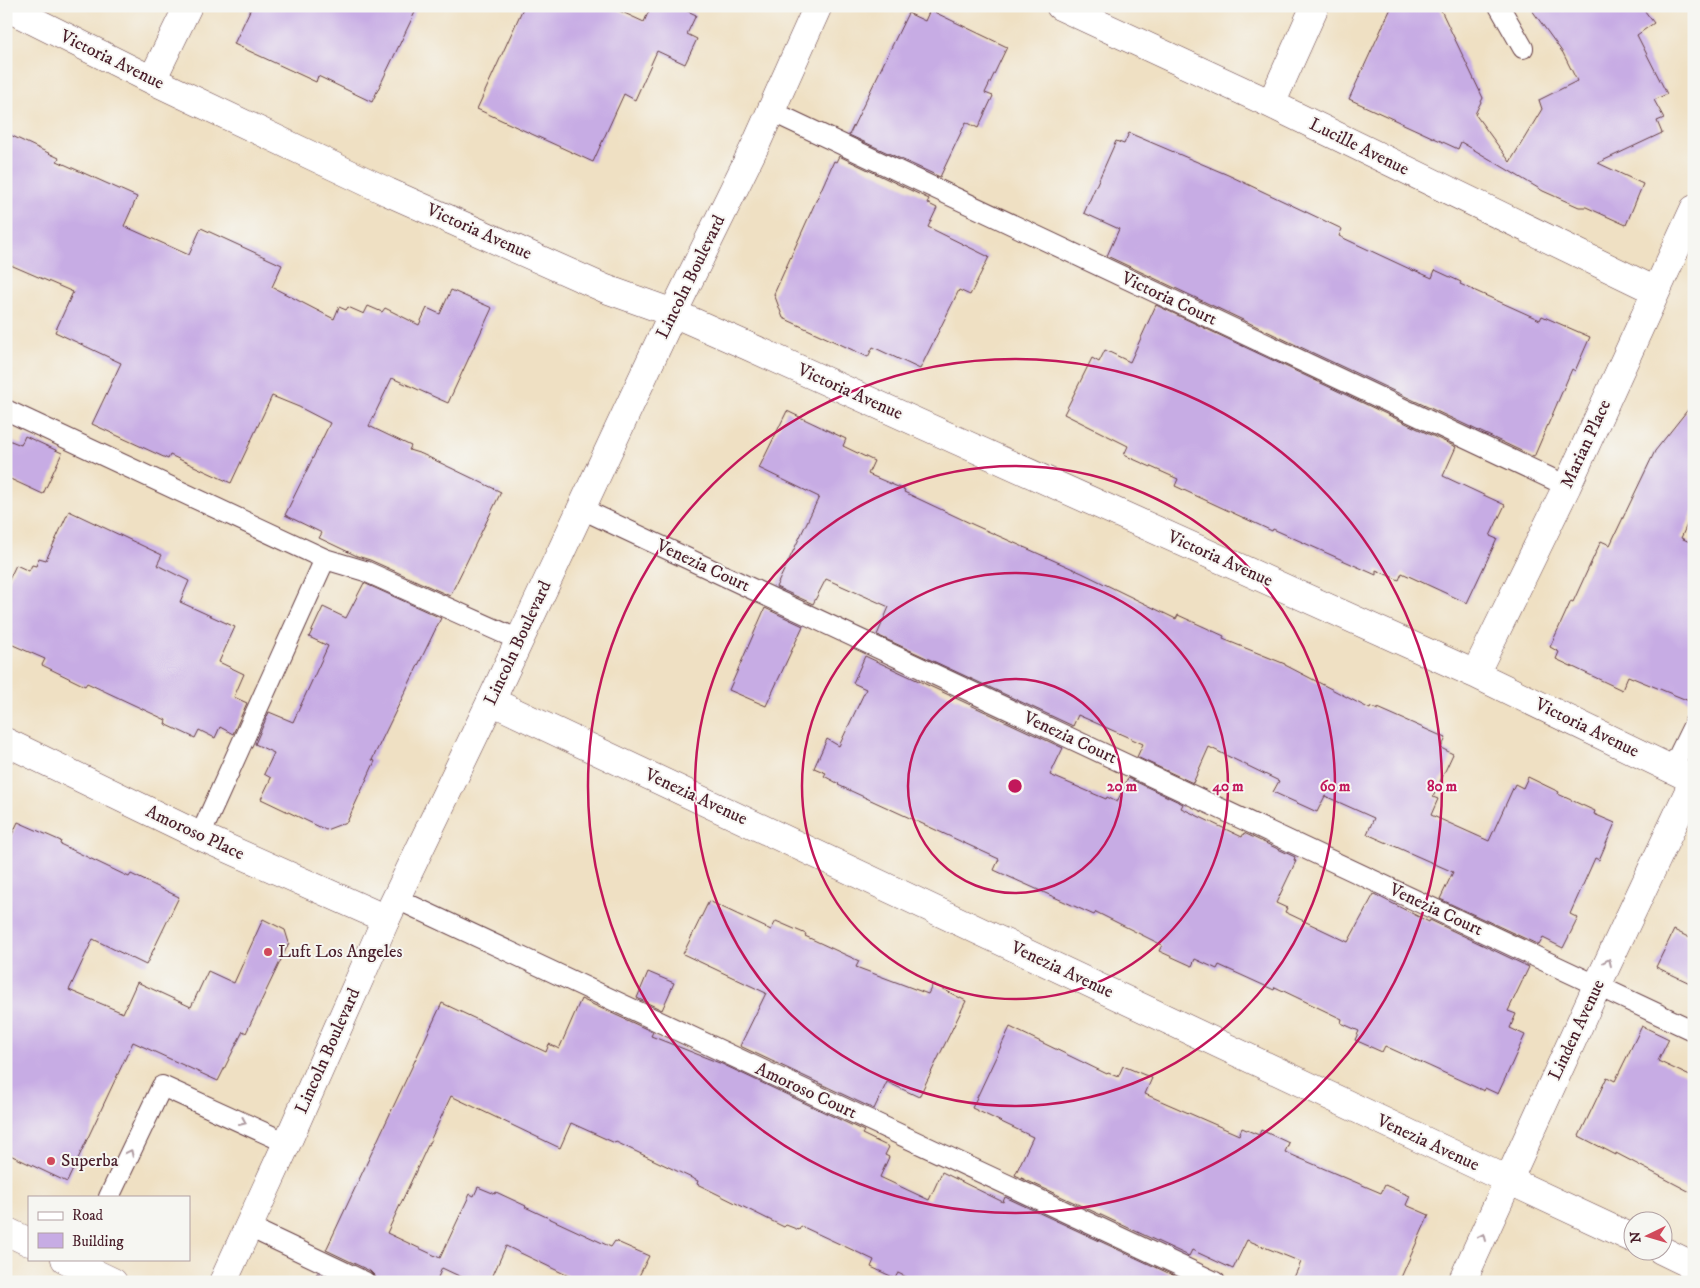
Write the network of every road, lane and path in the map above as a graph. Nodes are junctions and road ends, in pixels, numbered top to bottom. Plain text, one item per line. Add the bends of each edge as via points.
1 (188, 6) edge
2 (818, 6) edge
3 (1315, 6) edge
4 (1499, 6) edge
5 (6, 8) edge
6 (1073, 9) edge
7 (1523, 48) dead end
8 (152, 80) junction
9 (1271, 104) junction
10 (771, 111) junction
11 (1693, 210) edge
12 (1656, 291) junction
13 (673, 313) junction
14 (6, 410) edge
15 (1567, 486) junction
16 (582, 509) junction
17 (325, 559) junction
18 (519, 640) junction
19 (1475, 674) junction
20 (492, 701) junction
21 (1694, 724) edge
22 (6, 742) edge
23 (1686, 776) edge
24 (200, 836) junction
25 (392, 909) junction
26 (1597, 986) junction
27 (1694, 1031) edge
28 (287, 1143) junction
29 (1508, 1180) junction
30 (109, 1196) edge
31 (249, 1227) junction
32 (6, 1231) edge
33 (1622, 1233) edge
34 (28, 1242) edge
35 (1672, 1255) edge
36 (74, 1261) edge
37 (1694, 1266) edge
38 (113, 1282) edge
39 (223, 1282) edge
40 (365, 1282) edge
41 (1214, 1282) edge
42 (1462, 1282) edge

1 - 8 main road
2 - 10 main road, Lincoln Boulevard
3 - 9 main road
4 - 7 lane
5 - 8 main road, Victoria Avenue
6 - 9 main road, Lucille Avenue
8 - 13 main road, Victoria Avenue via 397,196 606,289
9 - 12 main road, Lucille Avenue
10 - 13 main road, Lincoln Boulevard
10 - 15 lane, Victoria Court
11 - 12 main road, Marian Place
12 - 15 main road, Marian Place
13 - 16 main road, Lincoln Boulevard
13 - 19 main road, Victoria Avenue
14 - 17 lane
15 - 19 main road, Marian Place
16 - 18 main road, Lincoln Boulevard
16 - 26 lane, Venezia Court
17 - 18 lane via 366,571
17 - 24 lane
18 - 20 main road, Lincoln Boulevard
19 - 23 main road, Victoria Avenue
20 - 25 main road, Lincoln Boulevard
20 - 29 main road, Venezia Avenue
21 - 23 lane
22 - 24 main road, Amoroso Place
26 -> 23 main road, Linden Avenue
24 - 25 main road, Amoroso Place
25 - 28 main road, Lincoln Boulevard
25 - 41 lane, Amoroso Court
26 - 27 lane, Venezia Court
26 - 29 main road, Linden Avenue
30 -> 28 lane via 162,1086
28 - 31 main road, Lincoln Boulevard
29 - 33 main road, Venezia Avenue
42 -> 29 main road, Linden Avenue
31 - 39 main road, Lincoln Boulevard
31 - 40 lane
32 - 34 main road
35 - 37 main road
36 - 38 main road

